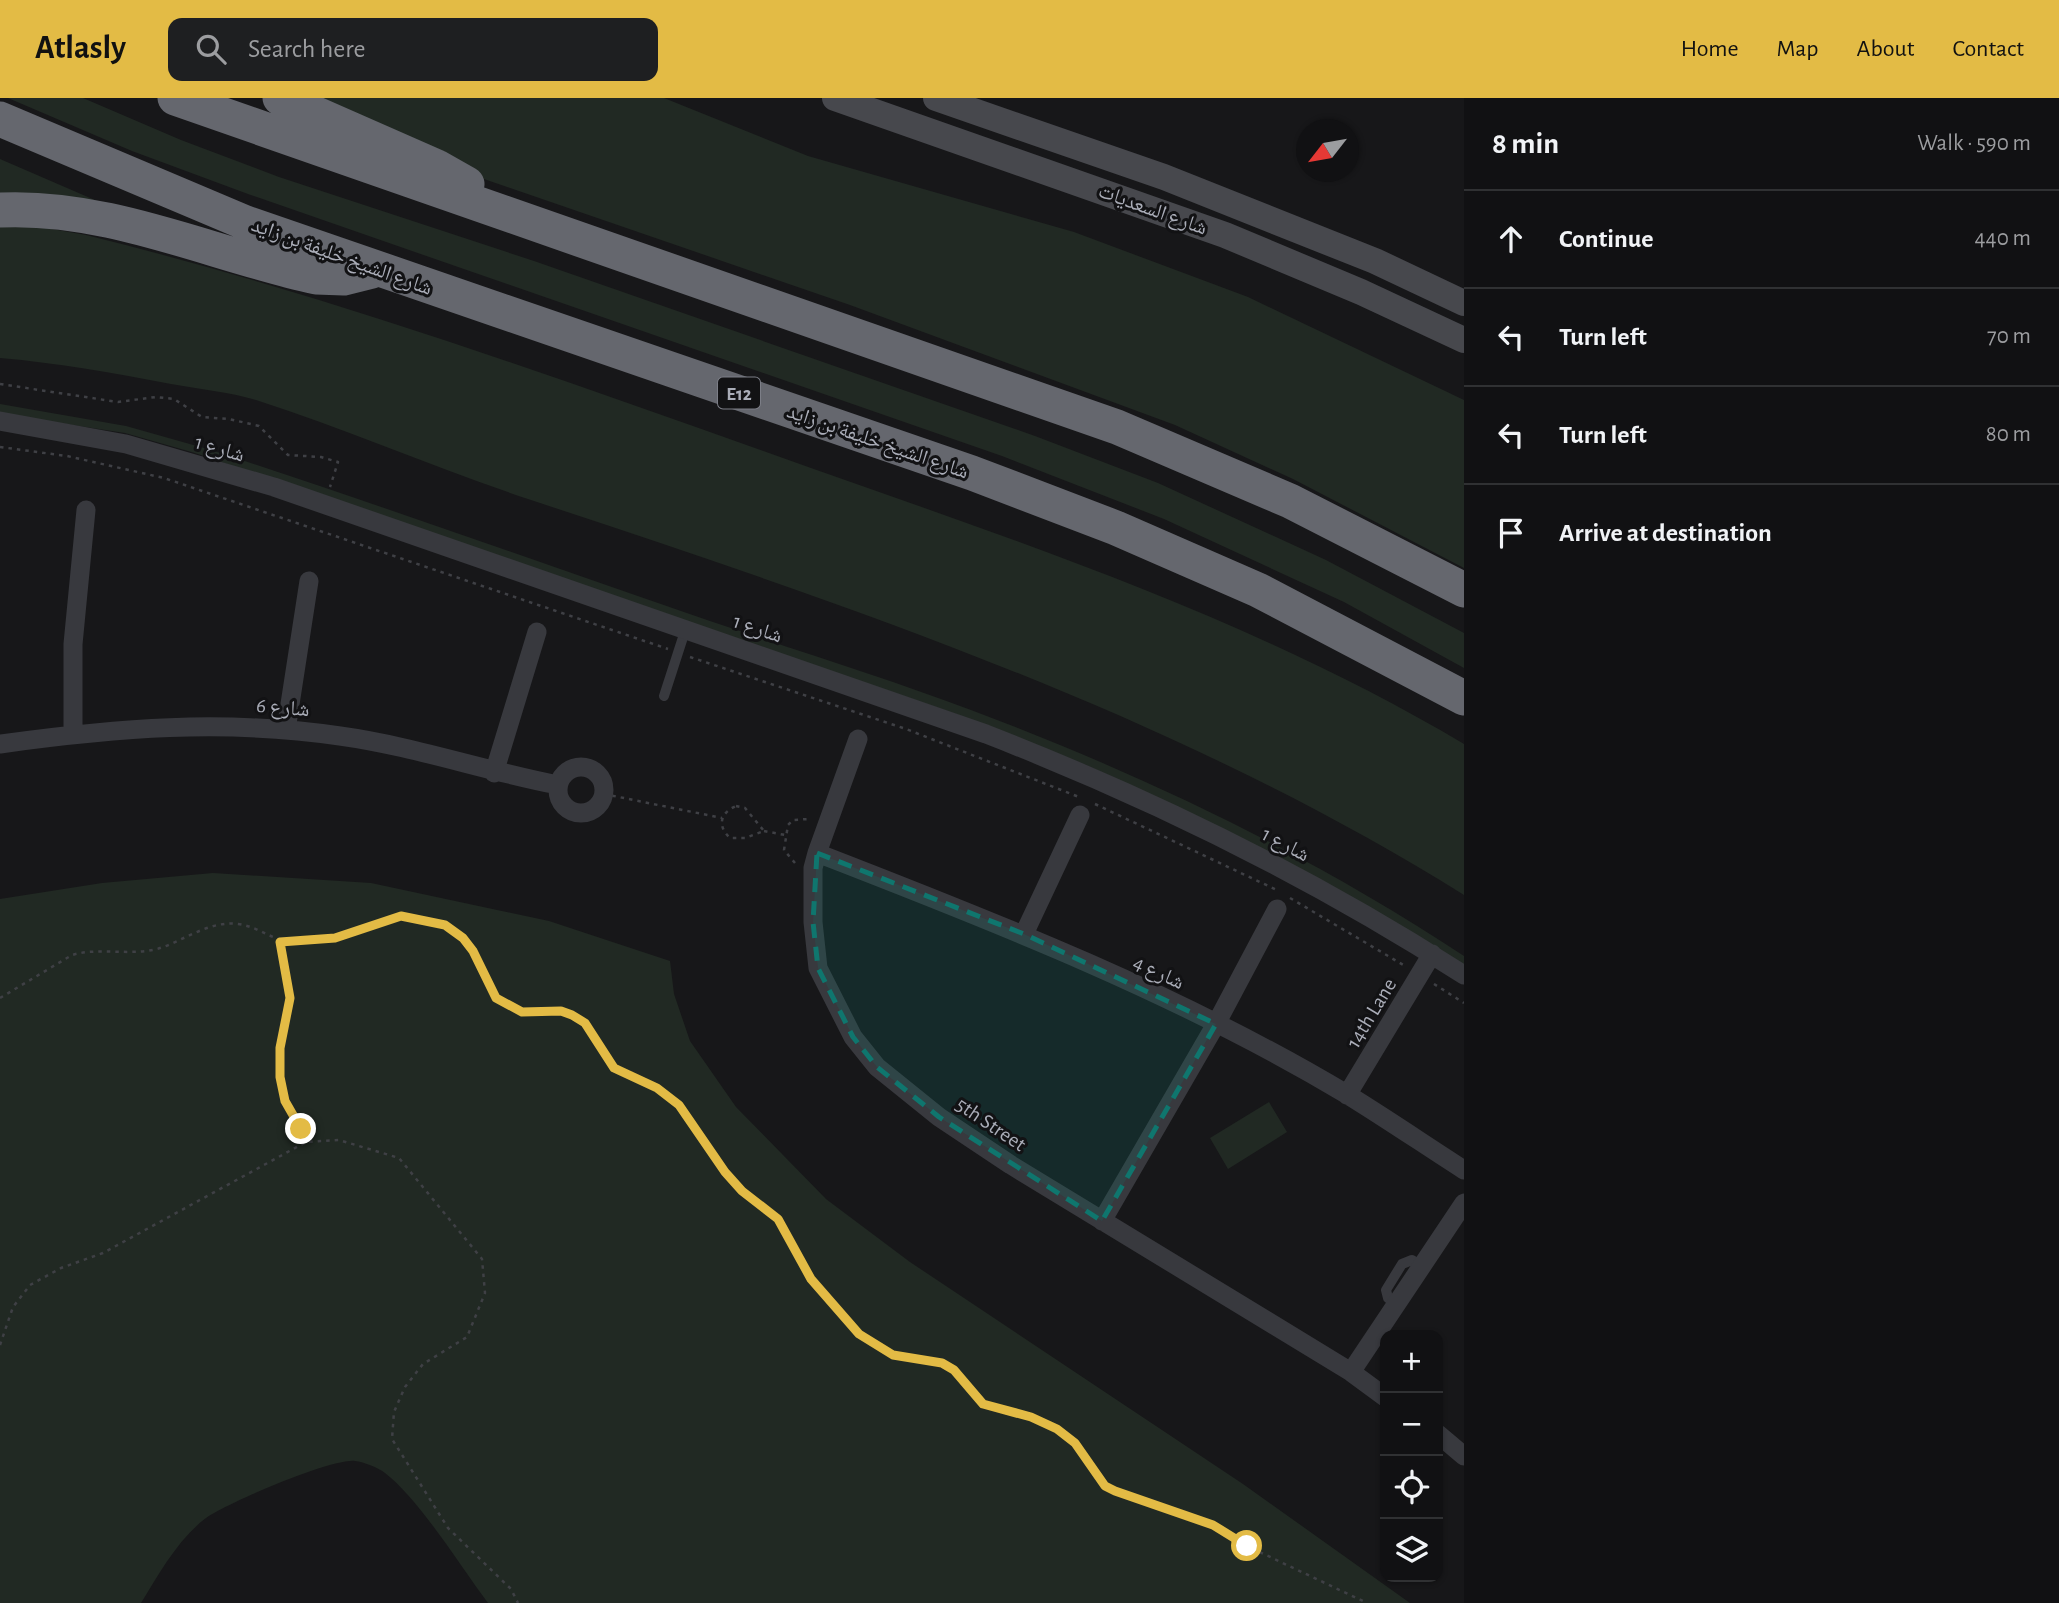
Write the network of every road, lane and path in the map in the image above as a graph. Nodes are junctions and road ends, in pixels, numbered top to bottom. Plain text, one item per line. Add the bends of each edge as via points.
1 (175, 98) edge
2 (280, 98) edge
3 (835, 98) edge
4 (936, 98) edge
5 (0, 119) edge
6 (0, 210) edge
7 (506, 214) junction
8 (376, 270) junction
9 (1464, 303) edge
10 (1464, 340) edge
11 (0, 384) edge
12 (0, 421) edge
13 (0, 446) edge
14 (324, 504) junction
15 (86, 510) dead end
16 (309, 581) dead end
17 (1464, 590) edge
18 (686, 628) junction
19 (537, 632) dead end
20 (678, 653) junction
21 (664, 696) dead end
22 (1464, 698) edge
23 (286, 730) junction
24 (73, 734) junction
25 (858, 739) dead end
26 (0, 744) edge
27 (494, 773) junction
28 (558, 785) junction
29 (604, 794) junction
30 (1080, 815) dead end
31 (722, 818) junction
32 (816, 821) dead end
33 (764, 831) junction
34 (786, 835) junction
35 (810, 858) junction
36 (1277, 909) dead end
37 (1024, 934) junction
38 (280, 942) junction
39 (1432, 954) junction
40 (1419, 975) junction
41 (1464, 975) edge
42 (0, 998) edge
43 (1464, 1003) edge
44 (1216, 1024) junction
45 (1347, 1095) junction
46 (306, 1142) junction
47 (1464, 1170) edge
48 (1464, 1203) edge
49 (1102, 1221) junction
50 (0, 1345) edge
51 (1351, 1372) junction
52 (1381, 1393) edge
53 (1443, 1438) edge
54 (1464, 1456) edge
55 (518, 1603) edge
56 (1367, 1603) edge

1 - 7 highway
2 - 7 highway via 437,167
3 - 10 street, شارع السعديات via 1225,235
4 - 9 street, شارع السعديات via 1164,177 1375,261
5 - 8 highway, شارع الشيخ خليفة بن زايد / E12 via 246,223
6 - 8 highway via 52,211 107,220 316,277 344,278
7 - 17 highway via 1117,427 1290,501
8 - 22 highway, شارع الشيخ خليفة بن زايد / E12 via 1080,514 1258,590
11 - 14 path via 118,402 174,399 202,417 259,426 288,455 338,462
12 - 14 street, شارع 1 via 126,444
13 - 20 path via 164,478
14 - 18 street, شارع 1
15 - 24 street via 73,644
16 - 23 street
18 - 20 lane
18 - 39 street, شارع 1 via 857,686 1082,771 1265,859
19 - 27 street
20 - 21 lane
20 - 40 path via 906,729 1100,806 1285,895
23 - 24 street, شارع 6 via 217,725
23 - 27 street, شارع 6 via 342,736
24 - 26 street, شارع 6
25 - 35 street, 5th Street
27 - 28 street, شارع 6
28 - 29 street via 573,768 589,768 601,778
28 - 29 street via 564,806 576,813 597,807
29 - 31 path
30 - 37 street
31 - 33 path via 730,838
31 - 33 path via 726,810 745,808
32 - 34 path via 793,820
33 - 34 path
34 - 35 path via 783,844 794,863
35 - 37 street, شارع 4
35 - 49 street, 5th Street via 818,968 853,1037 877,1067 939,1117
36 - 44 street
37 - 44 street, شارع 4
38 - 42 path via 237,924 198,931 143,952 83,952 39,972
38 - 46 path via 290,998 280,1048 282,1090
38 - 56 path via 335,938 401,916 445,925 473,951 496,998 522,1012 572,1015 585,1023 614,1068 657,1088 679,1105 725,1172 778,1219 811,1279 859,1334 893,1355 942,1363 954,1370 983,1404 1057,1429 1075,1443 1105,1486 1213,1525
39 - 40 street, 14th Lane
39 - 41 street, شارع 1
40 - 43 path
40 - 45 street, 14th Lane
44 - 45 street, شارع 4
44 - 49 street
45 - 47 street, شارع 4
46 - 50 path via 103,1253 30,1285 13,1307
46 - 55 path via 339,1140 399,1158 482,1259 485,1293 467,1337 423,1364 405,1387 394,1412 392,1439 447,1528 512,1589
48 - 51 street
49 - 51 street, 5th Street
51 - 52 street, 5th Street
53 - 54 street

